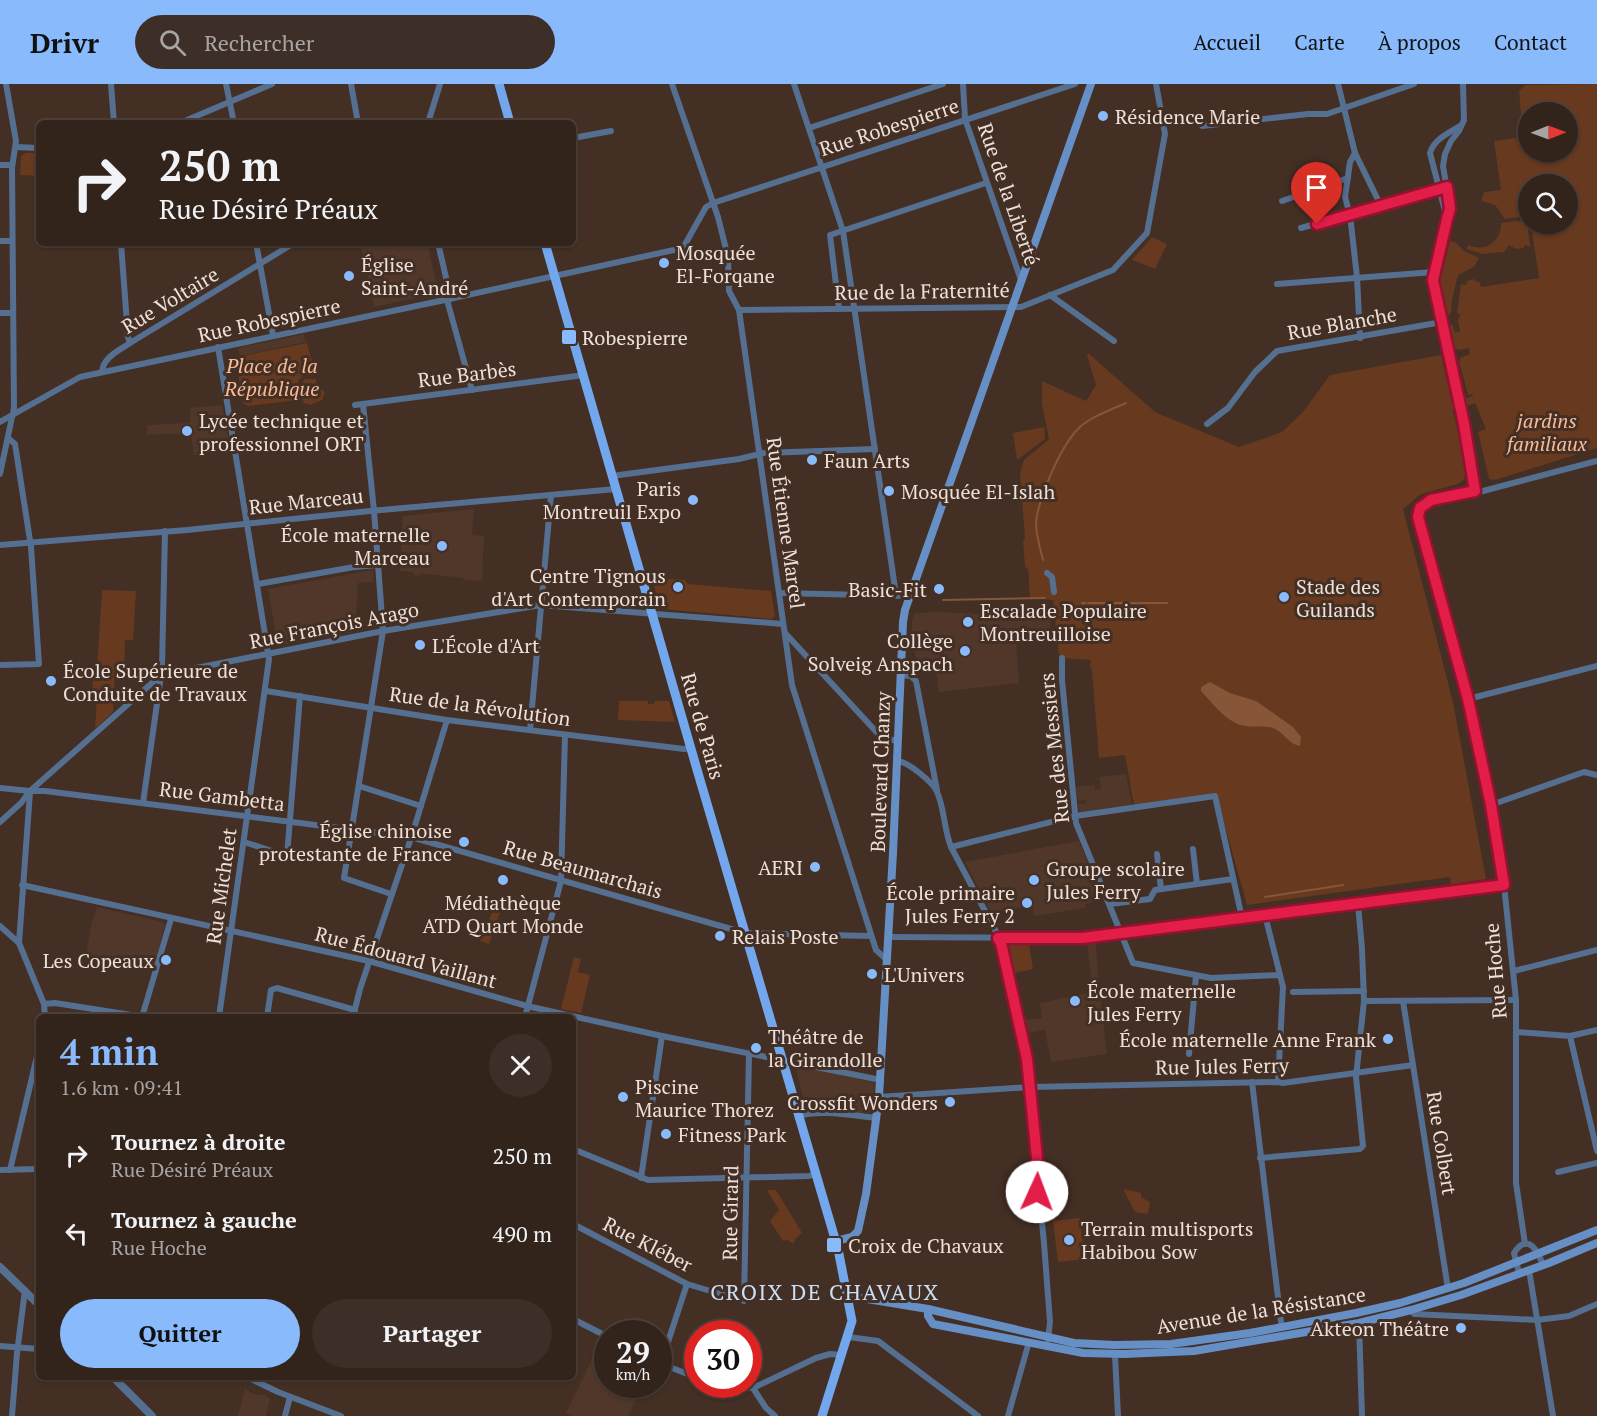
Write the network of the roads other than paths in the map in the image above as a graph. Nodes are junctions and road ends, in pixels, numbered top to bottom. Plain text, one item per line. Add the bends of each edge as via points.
1 (6, 84) edge
2 (111, 84) edge
3 (226, 84) edge
4 (272, 84) edge
5 (351, 84) edge
6 (440, 84) edge
7 (499, 84) edge
8 (672, 84) edge
9 (794, 84) edge
10 (944, 84) edge
11 (963, 84) edge
12 (1076, 84) edge
13 (1091, 84) edge
14 (1156, 84) edge
15 (1338, 84) edge
16 (1414, 84) edge
17 (1463, 84) edge
18 (1056, 87) edge
19 (230, 102) junction
20 (1343, 108) junction
21 (966, 119) junction
22 (114, 120) edge
23 (187, 120) edge
24 (233, 120) edge
25 (357, 120) edge
26 (429, 120) edge
27 (509, 120) edge
28 (1462, 124) junction
29 (1202, 126) dead end
30 (809, 128) junction
31 (610, 131) dead end
32 (576, 137) edge
33 (16, 147) junction
34 (36, 148) edge
35 (1355, 153) junction
36 (0, 165) edge
37 (12, 165) junction
38 (821, 167) junction
39 (1348, 178) junction
40 (986, 183) junction
41 (1447, 187) junction
42 (1439, 189) junction
43 (1282, 201) dead end
44 (713, 203) junction
45 (1381, 206) junction
46 (1350, 216) junction
47 (1447, 219) junction
48 (1301, 228) dead end
49 (843, 231) junction
50 (0, 241) edge
51 (12, 241) junction
52 (121, 246) edge
53 (257, 246) edge
54 (289, 246) edge
55 (439, 246) edge
56 (546, 246) edge
57 (260, 264) junction
58 (1434, 272) junction
59 (554, 276) junction
60 (1357, 277) junction
61 (1021, 280) junction
62 (1277, 284) dead end
63 (1050, 295) junction
64 (449, 299) junction
65 (1013, 307) junction
66 (839, 309) junction
67 (854, 309) junction
68 (739, 310) junction
69 (0, 313) edge
70 (12, 313) junction
71 (1442, 322) junction
72 (273, 335) junction
73 (1360, 338) junction
74 (1114, 341) dead end
75 (130, 343) junction
76 (218, 347) junction
77 (102, 372) junction
78 (584, 375) junction
79 (471, 390) junction
80 (363, 404) junction
81 (354, 405) dead end
82 (13, 414) junction
83 (0, 422) edge
84 (1207, 424) dead end
85 (8, 438) junction
86 (875, 448) junction
87 (760, 454) junction
88 (1597, 461) edge
89 (0, 474) edge
90 (612, 476) junction
91 (616, 489) junction
92 (1475, 491) junction
93 (551, 495) junction
94 (374, 511) junction
95 (248, 524) junction
96 (165, 531) junction
97 (30, 543) junction
98 (0, 545) edge
99 (378, 565) junction
100 (1047, 573) dead end
101 (258, 584) junction
102 (1054, 592) dead end
103 (778, 593) junction
104 (897, 595) junction
105 (910, 596) junction
106 (541, 604) junction
107 (652, 614) junction
108 (783, 628) junction
109 (383, 631) junction
110 (269, 654) junction
111 (1062, 657) dead end
112 (0, 665) edge
113 (1597, 666) edge
114 (161, 675) junction
115 (900, 675) junction
116 (266, 691) junction
117 (300, 696) junction
118 (1468, 699) junction
119 (370, 707) junction
120 (447, 720) junction
121 (530, 730) junction
122 (565, 735) junction
123 (898, 741) junction
124 (690, 748) junction
125 (897, 760) junction
126 (1596, 773) edge
127 (359, 786) junction
128 (0, 788) edge
129 (30, 791) junction
130 (937, 791) junction
131 (143, 803) junction
132 (1491, 805) junction
133 (421, 806) junction
134 (247, 816) junction
135 (1075, 816) junction
136 (291, 821) junction
137 (0, 822) edge
138 (351, 829) junction
139 (411, 837) junction
140 (244, 842) junction
141 (951, 847) junction
142 (1193, 849) dead end
143 (1157, 854) dead end
144 (1233, 879) junction
145 (561, 881) junction
146 (1197, 884) junction
147 (22, 885) junction
148 (1504, 885) junction
149 (1161, 889) junction
150 (391, 894) junction
151 (1110, 904) junction
152 (1358, 904) junction
153 (1265, 915) junction
154 (1242, 918) junction
155 (171, 919) junction
156 (0, 926) edge
157 (231, 932) junction
158 (745, 933) junction
159 (1122, 934) junction
160 (872, 936) junction
161 (889, 937) junction
162 (998, 938) junction
163 (19, 943) junction
164 (1597, 950) edge
165 (369, 961) junction
166 (888, 961) junction
167 (1514, 971) junction
168 (1196, 975) junction
169 (1280, 975) junction
170 (1364, 991) junction
171 (1293, 992) dead end
172 (1516, 1000) junction
173 (1364, 1001) junction
174 (1403, 1001) junction
175 (44, 1004) junction
176 (527, 1006) junction
177 (45, 1014) edge
178 (124, 1014) edge
179 (144, 1014) edge
180 (219, 1014) edge
181 (267, 1014) edge
182 (354, 1014) edge
183 (526, 1014) edge
184 (563, 1014) edge
185 (576, 1017) edge
186 (1597, 1030) edge
187 (1517, 1032) junction
188 (662, 1036) junction
189 (1570, 1036) junction
190 (749, 1054) junction
191 (1189, 1054) dead end
192 (782, 1060) junction
193 (36, 1061) edge
194 (1413, 1065) junction
195 (1356, 1072) junction
196 (881, 1080) junction
197 (1252, 1082) junction
198 (1278, 1082) junction
199 (1031, 1087) junction
200 (879, 1097) junction
201 (799, 1116) junction
202 (877, 1118) junction
203 (576, 1150) edge
204 (1597, 1151) edge
205 (1260, 1158) junction
206 (1597, 1163) edge
207 (36, 1169) edge
208 (0, 1170) edge
209 (10, 1170) junction
210 (1558, 1172) dead end
211 (815, 1174) junction
212 (747, 1177) junction
213 (640, 1178) junction
214 (576, 1226) edge
215 (1597, 1230) edge
216 (836, 1241) junction
217 (1597, 1243) edge
218 (1525, 1244) junction
219 (1539, 1254) junction
220 (1516, 1263) junction
221 (1543, 1265) junction
222 (0, 1267) edge
223 (1529, 1270) junction
224 (1519, 1273) junction
225 (687, 1284) junction
226 (1448, 1289) junction
227 (25, 1290) junction
228 (849, 1296) junction
229 (744, 1300) joint
230 (36, 1302) edge
231 (1597, 1304) edge
232 (928, 1309) junction
233 (1412, 1312) junction
234 (1537, 1320) junction
235 (576, 1321) edge
236 (1281, 1323) dead end
237 (1359, 1324) junction
238 (672, 1328) edge
239 (594, 1330) edge
240 (849, 1337) junction
241 (1049, 1337) junction
242 (1029, 1342) junction
243 (0, 1346) edge
244 (1046, 1346) junction
245 (18, 1347) junction
246 (36, 1349) edge
247 (843, 1355) junction
248 (1115, 1355) junction
249 (116, 1380) edge
250 (254, 1380) edge
251 (762, 1384) edge
252 (290, 1397) junction
253 (760, 1398) edge
254 (12, 1416) edge
255 (153, 1416) edge
256 (285, 1416) edge
257 (340, 1416) edge
258 (775, 1416) edge
259 (822, 1416) edge
260 (978, 1416) edge
261 (1008, 1416) edge
262 (1118, 1416) edge
263 (1362, 1416) edge
264 (1553, 1416) edge

1 - 33 street
2 - 22 street
3 - 19 street
4 - 19 street
5 - 25 street
6 - 26 street
7 - 27 main road
8 - 44 street, Rue Étienne Marcel
9 - 30 street
10 - 30 street
11 - 21 street, Rue de la Liberté
12 - 18 street, Rue Robespierre
13 - 61 main road, Boulevard Chanzy
14 - 63 street, Rue de la Fraternité via 1165,134 1147,233 1113,270
15 - 20 street
16 - 20 street
17 - 28 street
18 - 21 street, Rue Robespierre
19 - 23 street
19 - 24 street
20 - 29 street via 1327,114
20 - 35 street
21 - 38 street, Rue Robespierre
21 - 40 street, Rue de la Liberté
28 - 41 street via 1445,154
28 - 42 street via 1432,146 1430,153
30 - 38 street
31 - 32 street
33 - 34 street
33 - 37 street
35 - 39 street
35 - 45 street
36 - 37 street
37 - 51 street
38 - 44 street, Rue Robespierre
38 - 49 street
39 - 43 street
39 - 46 street via 1345,197
40 - 49 street
40 - 61 street, Rue de la Liberté
41 - 42 street
41 - 47 street
42 - 45 street
42 - 47 street
44 - 59 street, Rue Robespierre via 706,207 683,248
44 - 68 street, Rue Étienne Marcel via 728,256 728,289
45 - 46 street
46 - 48 street
46 - 60 street
47 - 58 street
49 - 66 street via 830,235
49 - 67 street
50 - 51 street
51 - 70 street
52 - 75 street
53 - 57 street
54 - 57 street, Rue Voltaire
55 - 64 street
56 - 59 main road, Rue de Paris
57 - 72 street
57 - 75 street, Rue Voltaire
58 - 60 street
58 - 71 street
59 - 64 street, Rue Robespierre
59 - 78 main road, Rue de Paris
60 - 62 street
60 - 73 street
61 - 65 main road, Boulevard Chanzy
63 - 65 street, Rue de la Fraternité
63 - 74 street
64 - 72 street, Rue Robespierre
64 - 79 street
65 - 67 street, Rue de la Fraternité
65 - 105 main road, Boulevard Chanzy
66 - 67 street, Rue de la Fraternité
66 - 68 street, Rue de la Fraternité
67 - 86 street
68 - 87 street, Rue Étienne Marcel
69 - 70 street
70 - 82 street
71 - 73 street, Rue Blanche
71 - 92 street
72 - 76 street, Rue Robespierre
73 - 84 street, Rue Blanche via 1277,351 1228,408
75 - 77 street, Rue Voltaire via 108,358
76 - 77 street, Rue Robespierre
76 - 95 street, Rue Michelet
77 - 82 street, Rue Robespierre via 80,377
78 - 79 street, Rue Barbès
78 - 90 main road, Rue de Paris
79 - 80 street, Rue Barbès
80 - 81 street, Rue Barbès
80 - 94 street
82 - 83 street, Rue Robespierre
82 - 85 street
85 - 89 street
85 - 97 street via 15,444
86 - 87 street
86 - 104 street
87 - 90 street
87 - 103 street, Rue Étienne Marcel
88 - 92 street
90 - 91 main road, Rue de Paris
91 - 93 street, Rue Marceau
91 - 107 main road, Rue de Paris
92 - 118 street, Rue Hoche via 1431,500 1418,513
93 - 94 street, Rue Marceau
93 - 106 street
94 - 95 street, Rue Marceau
94 - 99 street
95 - 96 street, Rue Marceau
95 - 101 street, Rue Michelet
96 - 97 street, Rue Marceau
96 - 114 street
97 - 98 street, Rue Marceau
97 - 112 street via 39,664
99 - 101 street
99 - 109 street
100 - 102 street via 1052,577
101 - 110 street, Rue Michelet
103 - 104 street
103 - 108 street, Rue Étienne Marcel
104 - 105 street
105 - 115 main road, Boulevard Chanzy via 903,622
106 - 107 street, Rue François Arago
106 - 109 street, Rue François Arago
106 - 121 street
107 - 108 street, Rue François Arago
107 - 124 main road, Rue de Paris
108 - 123 street via 790,641 882,738
108 - 160 street, Rue Étienne Marcel via 792,685
109 - 110 street, Rue François Arago
109 - 119 street
110 - 114 street, Rue François Arago
110 - 116 street, Rue Michelet
111 - 135 street, Rue des Messiers
113 - 118 street
114 - 129 street
114 - 131 street
115 - 123 main road, Boulevard Chanzy
115 - 130 street via 916,681
116 - 117 street, Rue de la Révolution
116 - 134 street, Rue Michelet
117 - 119 street, Rue de la Révolution
117 - 136 street
118 - 132 street, Rue Hoche
119 - 120 street, Rue de la Révolution
119 - 127 street
120 - 121 street, Rue de la Révolution
120 - 133 street
121 - 122 street, Rue de la Révolution
122 - 124 street, Rue de la Révolution
122 - 145 street
123 - 125 main road, Boulevard Chanzy
124 - 158 main road, Rue de Paris
125 - 130 street via 913,768
125 - 161 main road, Boulevard Chanzy
126 - 132 street via 1584,772
127 - 133 street
127 - 138 street
128 - 129 street, Rue Gambetta
129 - 131 street, Rue Gambetta
129 - 137 street
129 - 147 street
130 - 141 street
131 - 134 street, Rue Gambetta
132 - 148 street, Rue Hoche
133 - 139 street
134 - 136 street, Rue Gambetta
134 - 140 street, Rue Michelet
135 - 141 street
135 - 144 street via 1215,796
135 - 151 street, Rue des Messiers
136 - 138 street, Rue Gambetta
136 - 140 street via 287,856
138 - 139 street, Rue Gambetta
138 - 150 street via 344,878
139 - 145 street, Rue Beaumarchais
139 - 150 street
140 - 157 street, Rue Michelet
141 - 162 street
142 - 146 street
143 - 149 street
144 - 146 street
144 - 154 street
145 - 158 street, Rue Beaumarchais
145 - 176 street
146 - 149 street
147 - 155 street, Rue Édouard Vaillant
147 - 163 street
148 - 152 street
148 - 167 street, Rue Hoche
149 - 151 street via 1155,890 1150,899
150 - 165 street
151 - 159 street, Rue des Messiers
152 - 153 street
152 - 170 street
153 - 154 street
153 - 169 street
154 - 159 street
155 - 157 street, Rue Édouard Vaillant
155 - 179 street
156 - 163 street
157 - 165 street, Rue Édouard Vaillant
157 - 180 street, Rue Michelet
158 - 160 street, Rue Beaumarchais
158 - 192 main road, Rue de Paris
159 - 162 street
159 - 168 street, Rue des Messiers via 1133,963
160 - 166 street, Rue Étienne Marcel via 876,950
161 - 162 street
161 - 166 main road, Boulevard Chanzy
162 - 199 street
163 - 175 street
164 - 167 street
165 - 176 street, Rue Édouard Vaillant
165 - 182 street
166 - 196 main road, Boulevard Chanzy
167 - 172 street, Rue Hoche
168 - 169 street
168 - 191 street
169 - 198 street via 1283,987
170 - 171 street
170 - 173 street
172 - 174 street
172 - 187 street, Rue Hoche
173 - 174 street
173 - 195 street
174 - 194 street, Rue Colbert
175 - 177 street
175 - 178 street
176 - 183 street
176 - 184 street, Rue Édouard Vaillant
181 - 182 street via 271,990 277,988
185 - 188 street, Rue Édouard Vaillant
186 - 189 street
187 - 189 street
187 - 218 street, Rue Hoche via 1516,1183
188 - 190 street, Rue Édouard Vaillant
188 - 213 street
189 - 204 street
190 - 192 street, Rue Édouard Vaillant
190 - 212 street, Rue Girard
192 - 196 street, Rue Édouard Vaillant
192 - 201 main road, Rue de Paris
193 - 209 street
194 - 195 street, Rue Jules Ferry
194 - 226 street, Rue Colbert
195 - 198 street, Rue Jules Ferry
195 - 205 street via 1363,1148
196 - 200 main road, Boulevard Chanzy
197 - 198 street, Rue Jules Ferry
197 - 199 street, Rue Jules Ferry
197 - 205 street
199 - 200 street, Rue Jules Ferry
199 - 241 street
200 - 202 main road, Boulevard Chanzy
201 - 202 street
201 - 211 main road, Rue de Paris
202 - 216 main road, Boulevard Chanzy via 858,1232
203 - 213 street
205 - 236 street
206 - 210 street
207 - 209 street
208 - 209 street
211 - 212 street
211 - 216 main road, Rue de Paris
212 - 213 street
212 - 229 street, Rue Girard
214 - 225 street, Rue Kléber
215 - 219 main road, Avenue de la Résistance
216 - 228 main road, Rue de Paris
217 - 221 main road, Avenue de la Résistance
218 - 219 street via 1534,1246
218 - 220 street via 1514,1253
219 - 220 main road, Avenue de la Résistance
219 - 221 street
220 - 224 street
220 - 226 main road, Avenue de la Résistance
221 - 223 main road, Avenue de la Résistance
222 - 227 street
223 - 224 main road, Avenue de la Résistance
223 - 234 street
224 - 233 main road, Avenue de la Résistance
225 - 229 street, Rue Kléber
225 - 238 street
226 - 241 main road, Avenue de la Résistance via 1358,1313 1182,1343 1106,1345
227 - 230 street
227 - 245 street
228 - 232 main road, Avenue de la Résistance
228 - 240 main road, Rue de Paris
231 - 234 street via 1569,1316
232 - 241 main road, Avenue de la Résistance
232 - 242 main road, Avenue de la Résistance via 933,1324
233 - 234 street
233 - 237 main road, Avenue de la Résistance
234 - 264 street
235 - 239 street
237 - 248 main road, Avenue de la Résistance via 1194,1351
237 - 263 street
240 - 247 main road, Rue de Paris
240 - 260 street via 878,1341
241 - 244 street
242 - 244 main road, Avenue de la Résistance
242 - 261 street
243 - 245 street
244 - 248 main road, Avenue de la Résistance
245 - 246 street
245 - 254 street
247 - 251 street via 816,1358
247 - 259 main road, Rue de Paris
248 - 262 street
249 - 255 street
250 - 252 street
252 - 256 street
252 - 257 street
253 - 258 street

